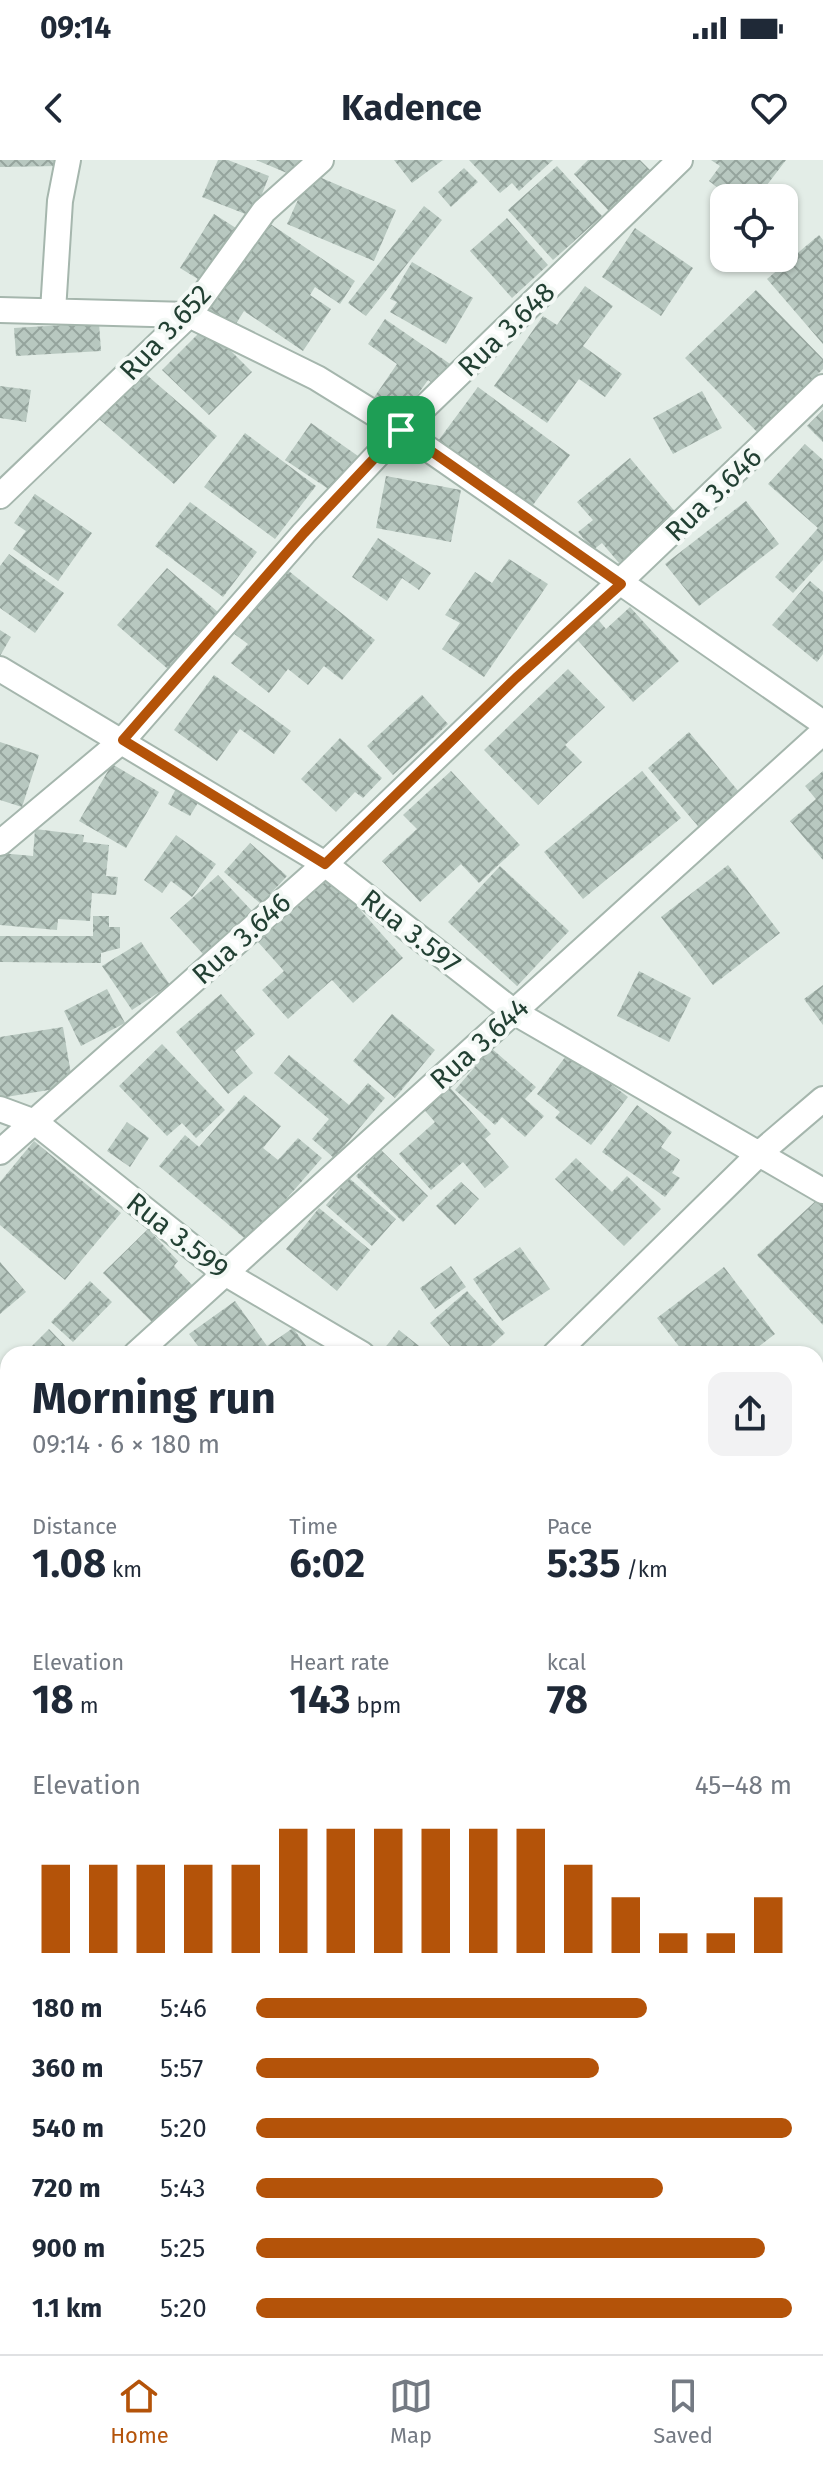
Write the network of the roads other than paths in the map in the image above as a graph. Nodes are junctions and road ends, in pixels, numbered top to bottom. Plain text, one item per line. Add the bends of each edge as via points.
1 (68, 160) edge
2 (321, 160) edge
3 (680, 160) edge
4 (0, 310) edge
5 (53, 311) junction
6 (189, 315) junction
7 (823, 387) edge
8 (401, 430) junction
9 (0, 496) edge
10 (621, 584) junction
11 (0, 669) edge
12 (823, 723) edge
13 (823, 732) edge
14 (123, 740) junction
15 (0, 843) edge
16 (325, 864) junction
17 (514, 1012) junction
18 (823, 1099) edge
19 (0, 1109) edge
20 (35, 1122) junction
21 (0, 1152) edge
22 (761, 1152) junction
23 (823, 1191) edge
24 (223, 1272) junction
25 (144, 1346) edge
26 (348, 1346) edge
27 (563, 1346) edge

1 - 5 street
2 - 6 street, Rua 3.652 via 264,211
3 - 8 street, Rua 3.648
4 - 5 street
5 - 6 street
6 - 8 street via 317,378
6 - 9 street, Rua 3.652
7 - 10 street, Rua 3.646
8 - 10 street
8 - 14 street, Rua 3.648
10 - 12 street
10 - 16 street, Rua 3.646
11 - 14 street, Rua 3.597
13 - 17 street, Rua 3.644
14 - 15 street, Rua 3.648
14 - 16 street, Rua 3.597
16 - 17 street, Rua 3.597
16 - 20 street, Rua 3.646
17 - 22 street, Rua 3.597
17 - 24 street, Rua 3.644
18 - 22 street
19 - 20 street, Rua 3.599
20 - 21 street, Rua 3.646
20 - 24 street, Rua 3.599
22 - 23 street, Rua 3.597
22 - 27 street
24 - 25 street, Rua 3.644
24 - 26 street, Rua 3.599

